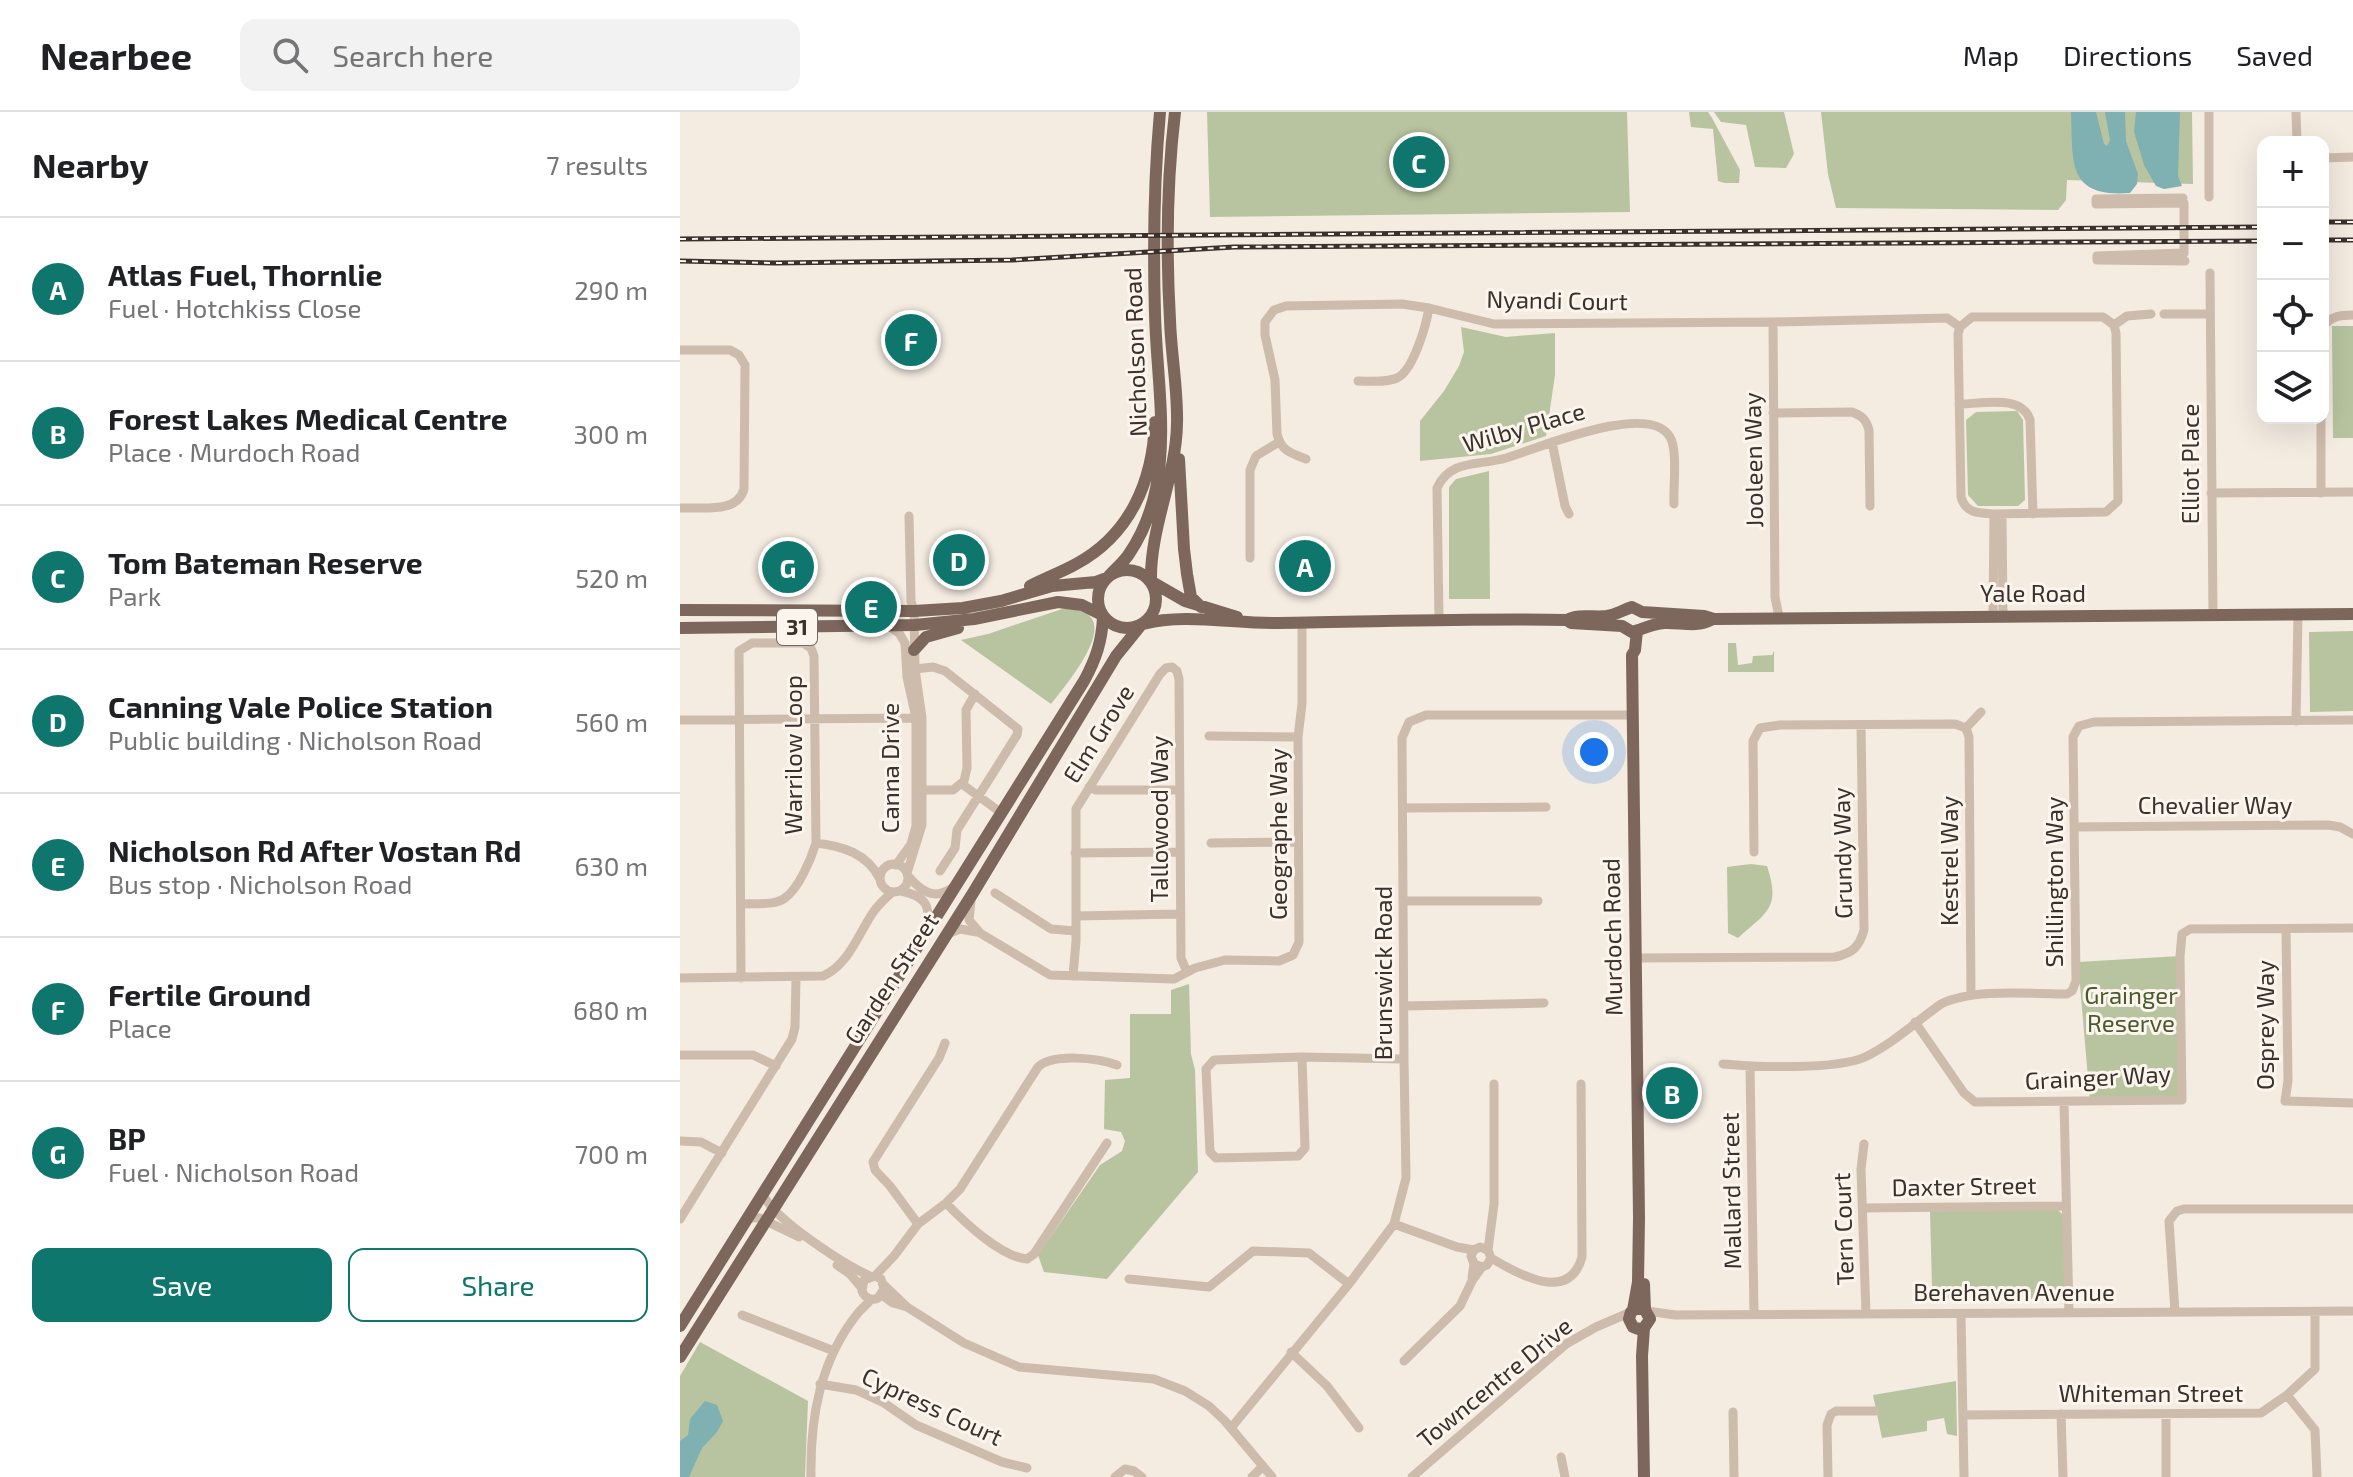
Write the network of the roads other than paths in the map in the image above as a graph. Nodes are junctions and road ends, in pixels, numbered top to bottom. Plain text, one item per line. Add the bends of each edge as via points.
1 (1160, 112) edge
2 (1175, 112) edge
3 (2209, 112) edge
4 (2296, 112) edge
5 (2297, 136) edge
6 (2353, 157) edge
7 (2329, 158) edge
8 (2209, 197) dead end
9 (2183, 198) dead end
10 (2185, 261) dead end
11 (2210, 273) dead end
12 (1429, 308) junction
13 (2151, 314) dead end
14 (2164, 314) dead end
15 (2210, 314) junction
16 (2353, 315) edge
17 (2329, 320) edge
18 (1773, 322) junction
19 (2114, 325) junction
20 (1960, 327) junction
21 (680, 350) edge
22 (1358, 381) dead end
23 (1161, 400) junction
24 (1959, 404) junction
25 (1773, 413) junction
26 (1177, 423) junction
27 (2321, 424) edge
28 (1279, 442) junction
29 (1552, 442) junction
30 (1306, 459) dead end
31 (2353, 492) edge
32 (2211, 493) junction
33 (2321, 493) junction
34 (1674, 504) dead end
35 (1870, 506) dead end
36 (680, 508) edge
37 (1569, 514) dead end
38 (1998, 514) junction
39 (2033, 514) junction
40 (909, 516) dead end
41 (1250, 558) dead end
42 (1108, 577) junction
43 (1152, 581) junction
44 (1004, 607) junction
45 (1201, 607) junction
46 (680, 610) edge
47 (914, 611) junction
48 (1642, 612) junction
49 (2298, 614) junction
50 (2353, 614) edge
51 (2213, 615) junction
52 (1102, 616) junction
53 (1998, 617) junction
54 (1775, 618) junction
55 (1439, 619) junction
56 (1714, 619) junction
57 (1256, 622) junction
58 (1302, 622) junction
59 (915, 625) junction
60 (1142, 625) junction
61 (889, 626) junction
62 (1630, 626) junction
63 (680, 628) edge
64 (914, 650) junction
65 (1172, 667) joint
66 (915, 669) junction
67 (975, 694) junction
68 (1981, 712) dead end
69 (1632, 715) junction
70 (815, 718) junction
71 (916, 718) junction
72 (740, 719) junction
73 (680, 720) edge
74 (2353, 720) edge
75 (2296, 721) junction
76 (1861, 725) junction
77 (1966, 728) junction
78 (1209, 736) dead end
79 (1298, 737) junction
80 (1061, 748) junction
81 (962, 784) junction
82 (1089, 787) junction
83 (922, 790) junction
84 (1179, 790) junction
85 (978, 797) junction
86 (1010, 798) junction
87 (1546, 807) dead end
88 (1403, 808) junction
89 (1000, 812) junction
90 (2075, 827) junction
91 (2353, 834) edge
92 (1298, 842) junction
93 (816, 843) junction
94 (1211, 843) dead end
95 (1180, 852) junction
96 (1754, 852) dead end
97 (1075, 853) junction
98 (865, 860) junction
99 (893, 865) junction
100 (940, 871) dead end
101 (908, 875) junction
102 (881, 881) junction
103 (958, 883) junction
104 (896, 892) junction
105 (973, 893) junction
106 (995, 893) dead end
107 (1404, 901) junction
108 (1538, 901) dead end
109 (741, 904) junction
110 (876, 908) junction
111 (1180, 914) junction
112 (1076, 916) junction
113 (2353, 928) edge
114 (2286, 930) junction
115 (1076, 931) junction
116 (980, 933) junction
117 (947, 934) junction
118 (925, 937) junction
119 (1636, 958) junction
120 (1191, 970) junction
121 (1073, 976) junction
122 (680, 978) edge
123 (741, 978) junction
124 (796, 978) junction
125 (1971, 995) junction
126 (1544, 1003) dead end
127 (1405, 1006) junction
128 (1915, 1022) junction
129 (945, 1043) dead end
130 (680, 1055) edge
131 (1302, 1057) junction
132 (867, 1059) junction
133 (1404, 1059) junction
134 (1723, 1064) dead end
135 (1117, 1065) dead end
136 (776, 1066) junction
137 (1750, 1066) junction
138 (1494, 1084) dead end
139 (1581, 1084) dead end
140 (823, 1099) junction
141 (2064, 1102) junction
142 (2353, 1103) edge
143 (680, 1141) edge
144 (1107, 1143) dead end
145 (1864, 1144) dead end
146 (722, 1153) junction
147 (763, 1194) junction
148 (946, 1203) junction
149 (2065, 1206) junction
150 (1863, 1208) junction
151 (2353, 1209) edge
152 (769, 1215) junction
153 (748, 1218) junction
154 (680, 1219) edge
155 (918, 1224) junction
156 (1394, 1224) junction
157 (1481, 1257) junction
158 (1129, 1279) dead end
159 (879, 1283) junction
160 (1349, 1284) junction
161 (865, 1294) junction
162 (2353, 1311) edge
163 (2175, 1312) junction
164 (2315, 1312) junction
165 (2069, 1313) junction
166 (1754, 1314) junction
167 (1866, 1314) junction
168 (1961, 1314) junction
169 (742, 1315) dead end
170 (1639, 1318) junction
171 (680, 1326) edge
172 (834, 1351) junction
173 (1291, 1352) junction
174 (680, 1357) edge
175 (1404, 1361) dead end
176 (820, 1384) junction
177 (2287, 1395) junction
178 (1875, 1411) dead end
179 (1733, 1412) dead end
180 (2061, 1414) junction
181 (1963, 1415) junction
182 (2166, 1415) junction
183 (1228, 1424) junction
184 (1359, 1428) dead end
185 (1561, 1457) dead end
186 (1263, 1466) junction
187 (1027, 1468) dead end
188 (1422, 1468) junction
189 (811, 1477) edge
190 (1115, 1477) edge
191 (1142, 1477) edge
192 (1252, 1477) edge
193 (1272, 1477) edge
194 (1412, 1477) edge
195 (1430, 1477) edge
196 (1565, 1477) edge
197 (1644, 1477) edge
198 (1734, 1477) edge
199 (1828, 1477) edge
200 (1964, 1477) edge
201 (2063, 1477) edge
202 (2166, 1477) edge
203 (2317, 1477) edge

1 - 23 main road, Nicholson Road / 31 via 1154,256
2 - 26 main road, Nicholson Road via 1168,256
3 - 8 street
4 - 5 street
6 - 7 street
9 - 10 street via 2096,199 2096,204 2184,203 2184,253 2097,260
11 - 15 street, Elliot Place
12 - 18 street, Nyandi Court via 1494,324
12 - 22 street via 1401,377
12 - 28 street, Nyandi Court via 1387,304 1274,310 1265,322 1265,335 1275,380
13 - 19 street via 2127,316
14 - 15 street
15 - 32 street, Elliot Place
16 - 17 street
18 - 20 street, Nyandi Court via 1947,318
18 - 25 street, Jooleen Way
19 - 20 street via 2103,317 1972,317
19 - 39 street via 2118,501 2106,512
20 - 24 street
21 - 36 street via 730,350 745,365 741,499 732,506
23 - 42 main road, Nicholson Road / 31 via 1163,442 1154,497 1140,535
23 - 44 main road, 31 via 1150,468 1123,523 1094,553
24 - 38 street via 1963,505 1976,513
24 - 39 street via 2012,403 2028,412
25 - 35 street via 1864,412
25 - 54 street, Jooleen Way
26 - 43 main road, Nicholson Road
26 - 45 main road via 1184,549 1191,597
27 - 33 street
28 - 30 street via 1285,451
28 - 41 street via 1256,456 1250,470
29 - 34 street, Wilby Place via 1612,425 1669,427
29 - 37 street
29 - 55 street, Wilby Place via 1443,476 1437,488
31 - 33 street
32 - 33 street
32 - 51 street, Elliot Place
38 - 39 street
38 - 53 street
40 - 47 street, Canna Drive
42 - 43 main road, 31 via 1130,570
42 - 44 main road, 31 via 1052,586
42 - 52 main road via 1098,595
43 - 45 main road, Yale Road
43 - 60 main road via 1155,609
44 - 47 main road, 31
44 - 52 main road, 31 via 1058,602 1082,605
44 - 59 main road, 31 via 948,623
44 - 64 main road via 993,621 926,637
45 - 57 main road, Yale Road
46 - 47 main road, 31
47 - 59 street, Canna Drive
48 - 56 main road, Yale Road
48 - 62 main road, Murdoch Road via 1645,620
48 - 62 main road, Yale Road via 1632,607
49 - 50 main road, Yale Road
49 - 51 main road, Yale Road
49 - 75 street
51 - 53 main road, Yale Road
52 - 60 main road, 31 via 1120,627
52 - 86 main road, Garden Street via 1102,639 1093,666
53 - 54 main road, Yale Road
54 - 56 main road, Yale Road
55 - 58 main road, Yale Road
55 - 62 main road, Yale Road
56 - 62 main road, Yale Road
57 - 58 main road, Yale Road
57 - 60 main road, Yale Road via 1169,619
58 - 79 street, Geographe Way
59 - 61 main road, 31
59 - 64 street, Canna Drive
60 - 80 main road, Garden Street via 1121,647
61 - 63 main road, 31
61 - 71 street, Canna Drive via 905,643
62 - 69 main road, Murdoch Road
64 - 66 street, Canna Drive
65 - 82 street, Elm Grove via 1160,674
65 - 84 street, Tallowood Way via 1179,679
66 - 67 street via 945,671
66 - 83 street, Canna Drive via 922,718
67 - 81 street via 967,706
67 - 85 street via 1018,729
68 - 77 street
69 - 88 street, Brunswick Road via 1426,715 1409,722 1402,738
69 - 119 main road, Murdoch Road
70 - 71 street
70 - 72 street
70 - 72 street, Warrilow Loop via 811,648 803,643 752,643 739,651
70 - 93 street, Warrilow Loop
71 - 99 street, Canna Drive via 915,833
72 - 73 street
72 - 109 street, Warrilow Loop
74 - 75 street, Shillington Way
75 - 90 street, Shillington Way via 2085,723 2073,737
76 - 77 street
76 - 96 street via 1765,726 1757,731
76 - 119 street, Grundy Way via 1860,944 1835,957
77 - 125 street, Kestrel Way
78 - 79 street
79 - 92 street, Geographe Way
80 - 86 main road via 1049,751 1028,783
80 - 105 main road, Garden Street
81 - 83 street via 953,790
81 - 85 street
82 - 84 street
82 - 97 street, Elm Grove via 1076,809
83 - 101 street, Canna Drive via 921,834
84 - 95 street, Tallowood Way
85 - 89 street
85 - 100 street
86 - 89 main road, Garden Street
87 - 88 street
88 - 107 street, Brunswick Road
89 - 103 main road, Garden Street
90 - 91 street, Chevalier Way via 2328,825
90 - 125 street, Shillington Way via 2075,987 2067,994
92 - 94 street
92 - 120 street, Geographe Way via 1299,942 1293,955 1279,961 1225,960
93 - 98 street via 838,845
93 - 109 street, Warrilow Loop via 810,864 786,897
95 - 97 street
95 - 111 street, Tallowood Way
97 - 112 street, Elm Grove
98 - 99 street
98 - 102 street
99 - 101 street
99 - 102 street via 883,871
101 - 103 street via 933,895
101 - 104 street via 907,885
102 - 104 street
102 - 110 street
103 - 118 main road, Garden Street
104 - 110 street
104 - 118 street via 920,898 927,906
105 - 116 street via 968,915
105 - 117 main road, Garden Street
106 - 115 street via 1051,929
107 - 108 street
107 - 127 street, Brunswick Road
109 - 123 street, Warrilow Loop
110 - 124 street via 835,970
111 - 112 street
111 - 120 street, Tallowood Way via 1181,958
112 - 115 street, Elm Grove
113 - 114 street, Grainger Way
114 - 141 street, Grainger Way via 2190,929 2182,934 2182,1100
114 - 142 street, Osprey Way via 2285,1101
115 - 121 street, Elm Grove
116 - 117 street via 960,929
116 - 121 street, Geographe Way via 1050,975
117 - 132 main road, Garden Street
118 - 140 main road, Garden Street
119 - 170 main road, Murdoch Road via 1644,1260
120 - 121 street, Geographe Way via 1174,979
122 - 123 street
123 - 124 street
124 - 136 street via 794,1033
125 - 128 street, Shillington Way via 1941,1004
126 - 127 street
127 - 133 street, Brunswick Road
128 - 137 street, Shillington Way via 1854,1062
128 - 141 street, Grainger Way via 1975,1102
129 - 155 street via 873,1162
130 - 136 street via 758,1056
131 - 131 street via 1209,1064 1210,1152 1216,1158 1298,1156 1305,1148
131 - 133 street
132 - 140 main road via 833,1101
132 - 152 main road, Garden Street
133 - 156 street, Brunswick Road via 1406,1178
134 - 137 street, Shillington Way
135 - 148 street via 1102,1060 1044,1061
136 - 146 street
137 - 166 street, Mallard Street
138 - 157 street via 1494,1204
139 - 157 street via 1582,1257 1576,1273 1564,1281 1538,1281
140 - 147 main road, Garden Street
141 - 149 street
143 - 146 street via 701,1142
144 - 148 street via 1027,1259 971,1229
145 - 150 street, Tern Court
146 - 154 street
147 - 152 street
147 - 153 main road, Garden Street
148 - 155 street
149 - 150 street, Daxter Street
149 - 165 street
150 - 167 street, Tern Court
151 - 163 street via 2177,1211 2169,1221
152 - 153 street
152 - 159 street
152 - 161 street via 850,1274
152 - 174 main road, Garden Street
153 - 171 main road, Garden Street
155 - 159 street
156 - 157 street
156 - 160 street, Brunswick Road
157 - 175 street via 1460,1306
158 - 160 street via 1209,1287 1253,1251 1309,1253
159 - 161 street
159 - 161 street via 864,1280
159 - 183 street via 964,1343 1019,1367 1154,1379 1185,1391
160 - 173 street, Brunswick Road
161 - 172 street
162 - 164 street, Berehaven Avenue
163 - 164 street, Berehaven Avenue
163 - 165 street, Berehaven Avenue
164 - 177 street, Whiteman Street via 2315,1369
165 - 168 street, Berehaven Avenue
166 - 167 street, Berehaven Avenue
166 - 170 street, Berehaven Avenue
167 - 168 street, Berehaven Avenue
168 - 181 street
169 - 172 street
170 - 188 street, Towncentre Drive via 1606,1324 1557,1351
170 - 197 main road, Murdoch Road
172 - 176 street
173 - 183 street, Brunswick Road
173 - 184 street via 1327,1386
176 - 187 street, Cypress Court via 856,1390 916,1425
176 - 189 street via 813,1412
177 - 182 street, Whiteman Street via 2261,1413
177 - 203 street via 2315,1430
178 - 199 street via 1836,1411 1828,1418
179 - 198 street
180 - 181 street, Whiteman Street
180 - 182 street, Whiteman Street
180 - 201 street
181 - 200 street
182 - 202 street
183 - 186 street
185 - 196 street
186 - 192 street
186 - 193 street
188 - 194 street, Towncentre Drive
188 - 195 street
190 - 191 street via 1125,1469

